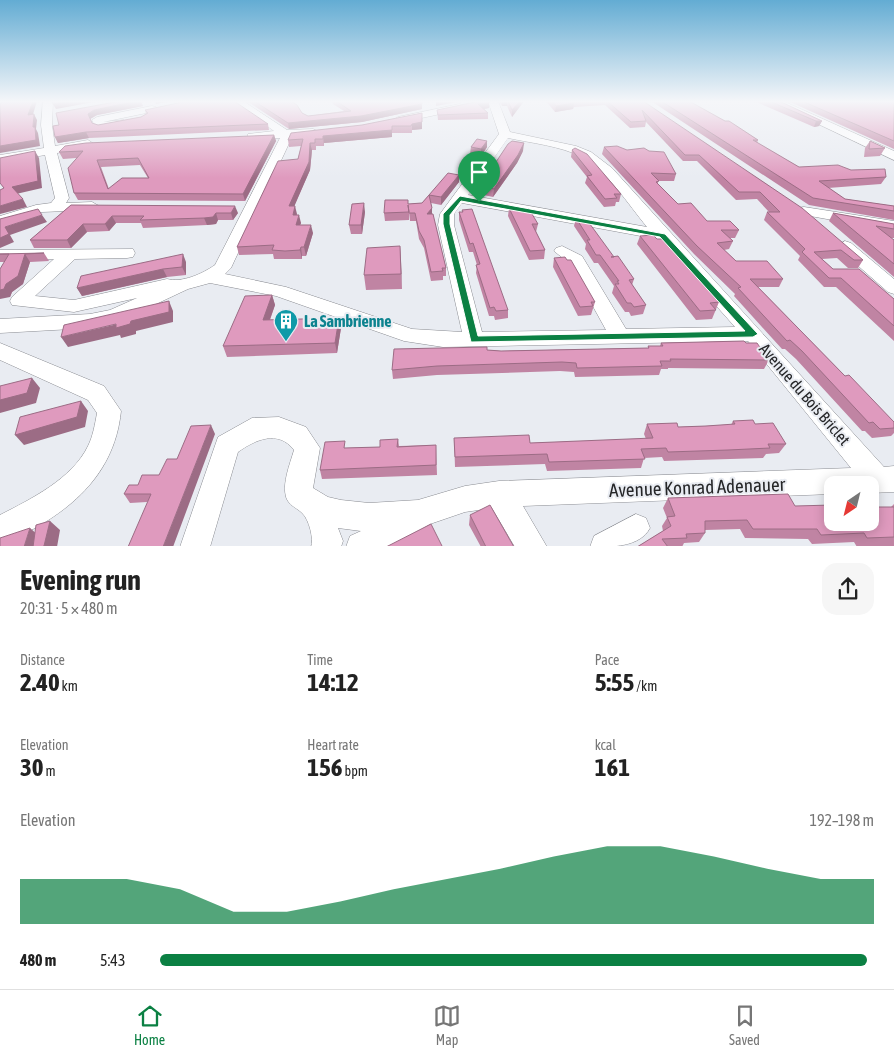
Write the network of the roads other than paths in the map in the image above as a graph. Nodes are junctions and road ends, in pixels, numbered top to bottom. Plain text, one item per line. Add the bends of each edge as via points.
1 (49, 126) edge
2 (274, 126) edge
3 (499, 126) edge
4 (830, 126) edge
5 (325, 131) edge
6 (505, 134) junction
7 (287, 135) junction
8 (243, 137) edge
9 (99, 144) edge
10 (50, 149) junction
11 (894, 156) edge
12 (0, 159) edge
13 (460, 198) junction
14 (56, 206) junction
15 (103, 206) edge
16 (234, 207) edge
17 (252, 207) junction
18 (0, 221) edge
19 (894, 226) edge
20 (662, 236) junction
21 (562, 251) dead end
22 (127, 253) dead end
23 (70, 254) junction
24 (0, 255) edge
25 (210, 277) junction
26 (182, 285) junction
27 (894, 288) edge
28 (0, 326) edge
29 (753, 334) junction
30 (620, 336) junction
31 (474, 340) junction
32 (0, 351) edge
33 (886, 480) edge
34 (499, 494) junction
35 (316, 508) junction
36 (423, 512) junction
37 (636, 528) dead end
38 (0, 530) edge
39 (195, 546) edge
40 (326, 546) edge
41 (361, 546) edge
42 (532, 546) edge
43 (605, 546) edge

1 - 10 street
2 - 7 street
3 - 6 street
4 - 11 street
5 - 7 street
6 - 13 street
6 - 20 street, Avenue du Bois Briclet via 572,149 596,161
7 - 8 street
7 - 17 street
9 - 10 street
10 - 12 street
10 - 14 street via 62,198
13 - 20 street
13 - 31 street via 447,214 446,224
14 - 15 street
14 - 18 street
16 - 17 street
17 - 25 street via 222,268
19 - 27 street via 800,209
20 - 29 street, Avenue du Bois Briclet
21 - 30 street via 576,260
22 - 23 street
23 - 24 street
23 - 26 street via 19,300 74,306 168,285
25 - 26 street
25 - 31 street via 280,291 412,336
26 - 28 street via 135,308 90,321
29 - 30 street
29 - 33 street, Avenue du Bois Briclet
30 - 31 street
32 - 38 street via 96,394 109,411 106,432 95,460 68,488 32,514
33 - 34 street, Avenue Konrad Adenauer
34 - 36 street, Avenue Konrad Adenauer via 465,499
34 - 42 street
35 - 36 street, Avenue Konrad Adenauer via 368,518
35 - 39 street via 299,495 306,448 298,435 279,428 252,429 227,445
35 - 40 street via 328,541
36 - 41 street, Avenue Konrad Adenauer
37 - 43 street

